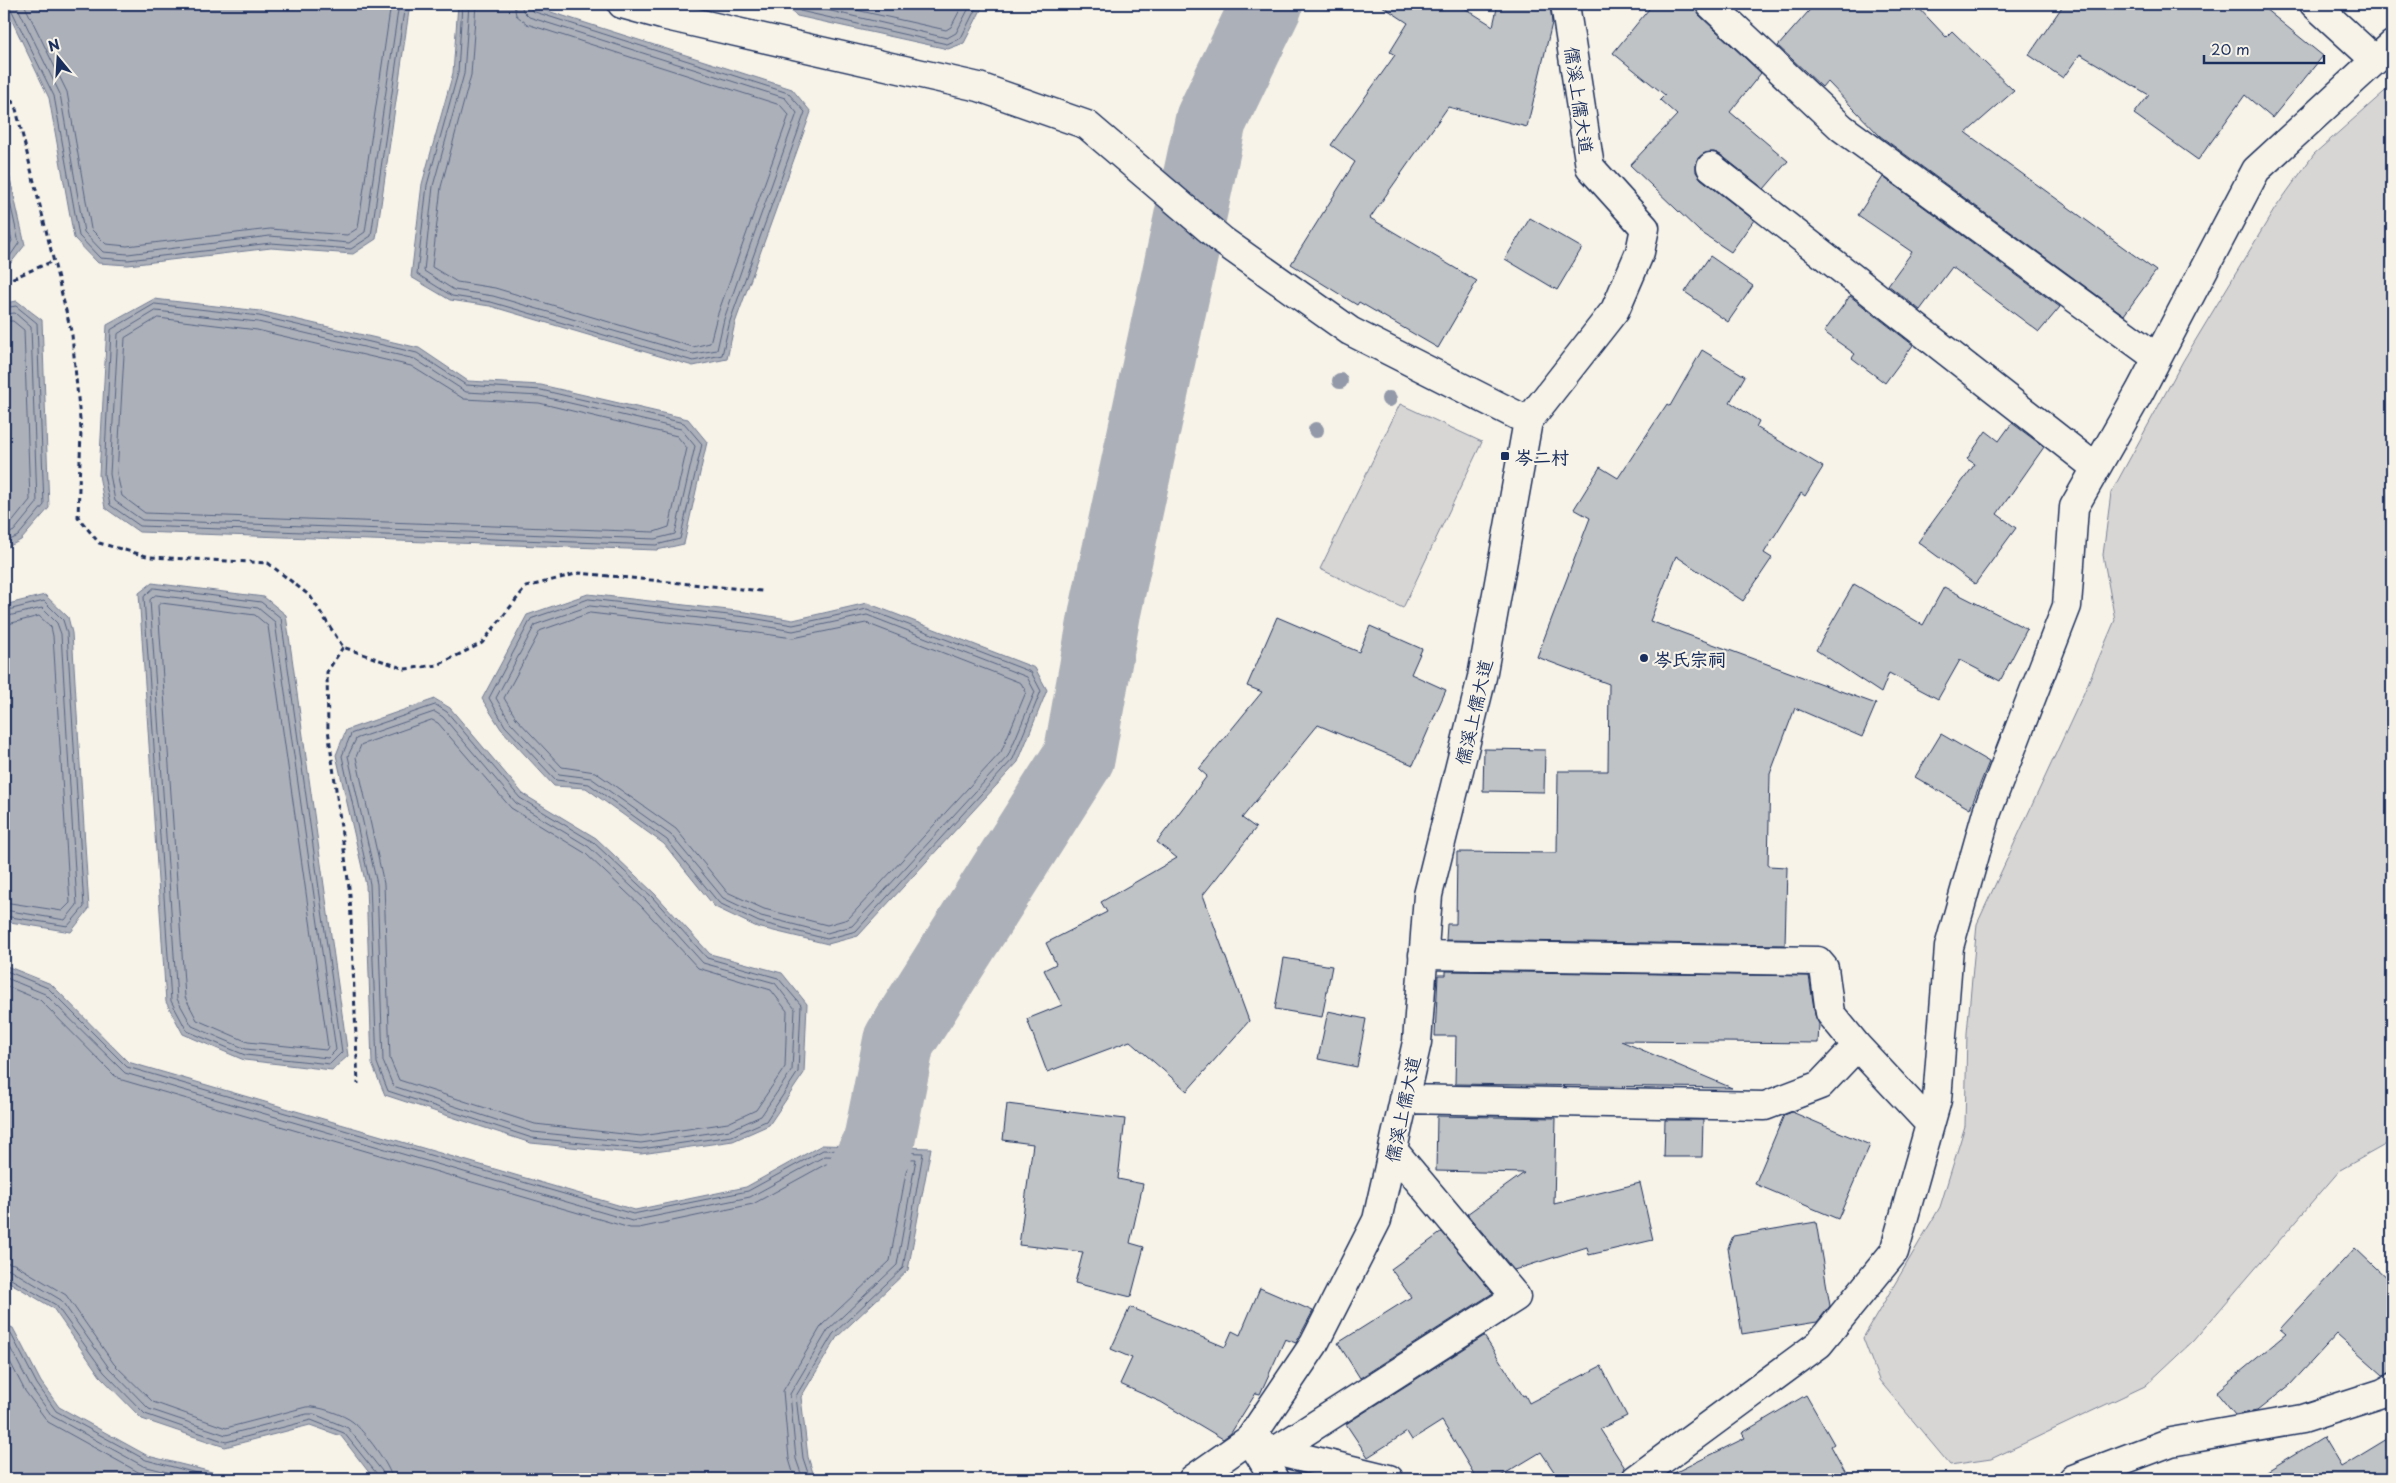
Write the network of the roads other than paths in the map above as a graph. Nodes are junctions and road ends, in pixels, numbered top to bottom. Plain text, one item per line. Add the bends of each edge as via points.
1 (622, 4) edge
2 (1565, 4) edge
3 (1710, 4) edge
4 (2314, 4) edge
5 (2384, 52) edge
6 (1711, 167) dead end
7 (2157, 358) junction
8 (1528, 421) junction
9 (2096, 468) junction
10 (1423, 956) junction
11 (1857, 1046) junction
12 (1404, 1100) junction
13 (1930, 1124) junction
14 (1393, 1150) junction
15 (2389, 1392) edge
16 (1250, 1439) junction
17 (1275, 1451) junction
18 (1193, 1479) edge
19 (1274, 1479) edge
20 (1388, 1479) edge
21 (1636, 1479) edge
22 (2073, 1479) edge

1 - 8 street via 979,87 1087,125 1223,240 1350,331
2 - 8 street, 儒溪上儒大道 via 1590,167 1645,228 1640,252 1614,310
3 - 7 street via 1842,128
4 - 5 street
5 - 7 street via 2256,170
6 - 9 street
7 - 9 street
8 - 10 street, 儒溪上儒大道 via 1482,677 1428,895
9 - 13 street via 2074,507 2067,606 1987,812 1949,947 1937,1100
10 - 11 street via 1818,961 1824,968 1830,1013
10 - 12 street, 儒溪上儒大道 via 1417,1042
11 - 12 street via 1820,1085 1765,1106
11 - 13 street
12 - 14 street, 儒溪上儒大道
13 - 21 street via 1894,1252 1819,1344
14 - 16 street, 儒溪上儒大道 via 1378,1220 1314,1344
14 - 17 street via 1516,1297
15 - 22 street via 2302,1419 2171,1442
16 - 17 street
16 - 18 street
16 - 19 street
17 - 20 street

